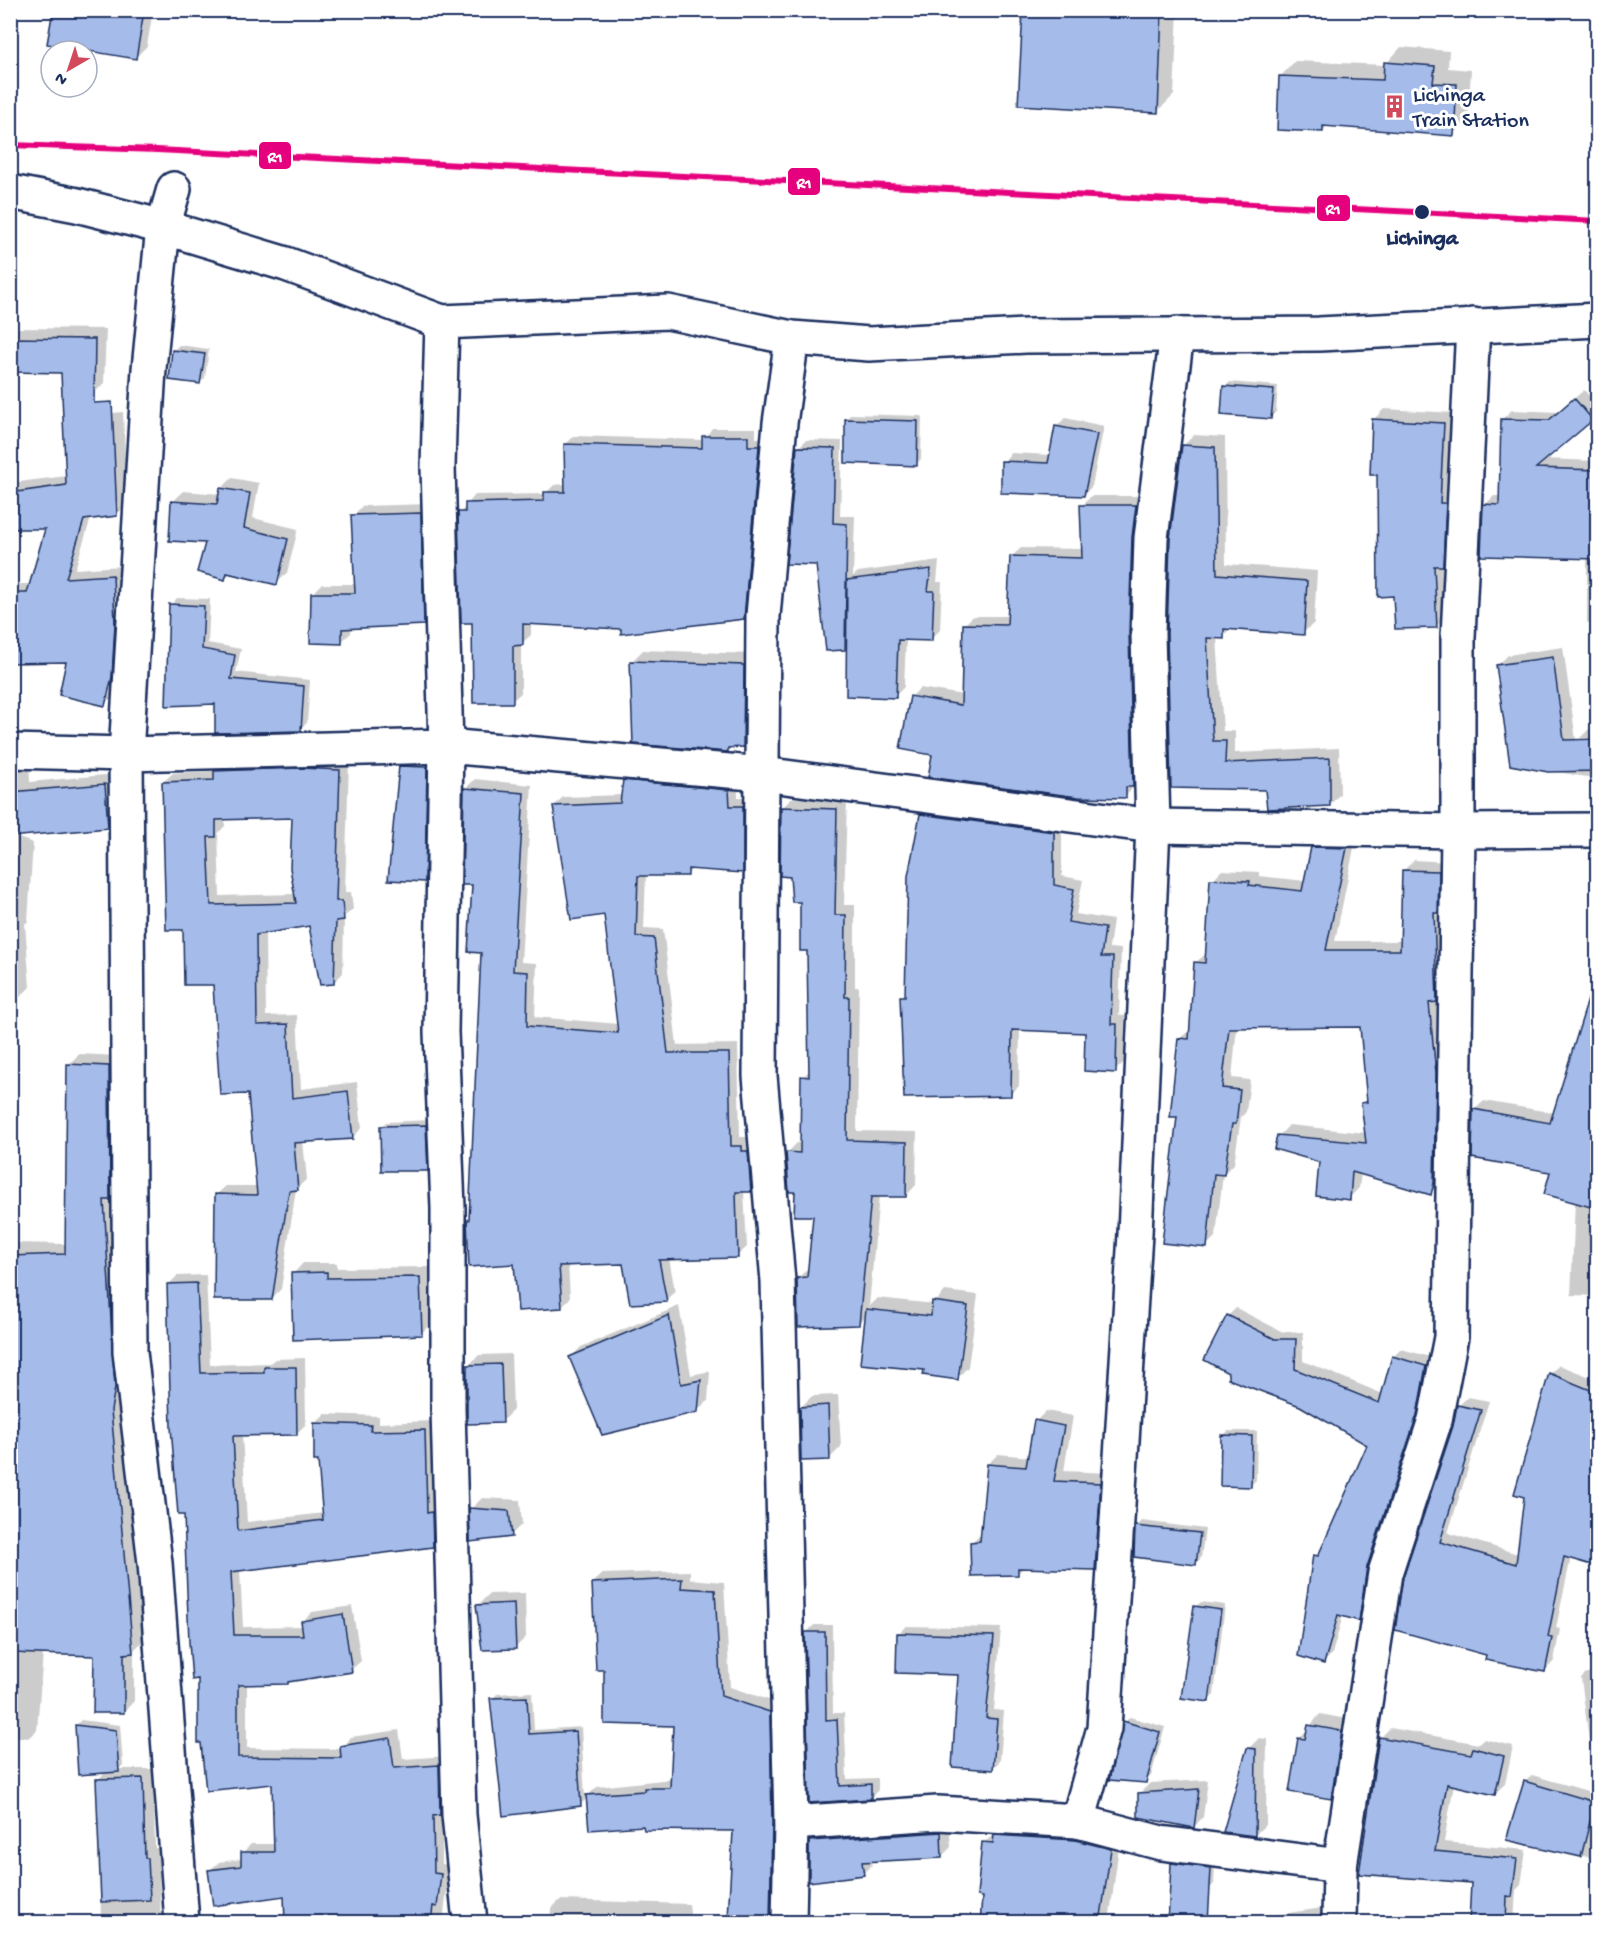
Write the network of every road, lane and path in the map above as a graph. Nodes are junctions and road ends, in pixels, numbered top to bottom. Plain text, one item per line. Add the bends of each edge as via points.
1 (174, 189) dead end
2 (10, 192) edge
3 (163, 227) junction
4 (1598, 320) edge
5 (442, 322) junction
6 (1473, 325) junction
7 (1177, 334) junction
8 (792, 338) junction
9 (446, 746) junction
10 (10, 751) edge
11 (126, 753) junction
12 (763, 774) junction
13 (1153, 826) junction
14 (1598, 830) edge
15 (1458, 831) junction
16 (1078, 1821) junction
17 (791, 1823) junction
18 (1340, 1866) junction
19 (182, 1923) edge
20 (470, 1923) edge
21 (789, 1923) edge
22 (1339, 1923) edge

1 - 3 street
2 - 3 street
3 - 5 street via 286,264
3 - 11 street via 149,369
4 - 6 street
5 - 8 street via 668,312
5 - 9 street via 438,467
6 - 7 street via 1319,334
6 - 15 street via 1458,637
7 - 8 street via 869,344
7 - 13 street via 1151,538 1148,634
8 - 12 street via 780,423 763,616
9 - 11 street
9 - 12 street
9 - 20 street via 441,1032 448,1208 448,1409 459,1815
10 - 11 street
11 - 19 street via 130,1352 155,1563
12 - 13 street
12 - 17 street via 760,1076 778,1281
13 - 15 street
13 - 16 street via 1135,1234 1104,1728
14 - 15 street
15 - 18 street via 1451,1337 1435,1420 1384,1573
16 - 17 street via 938,1813
16 - 18 street via 1161,1843
17 - 21 street
18 - 22 street

